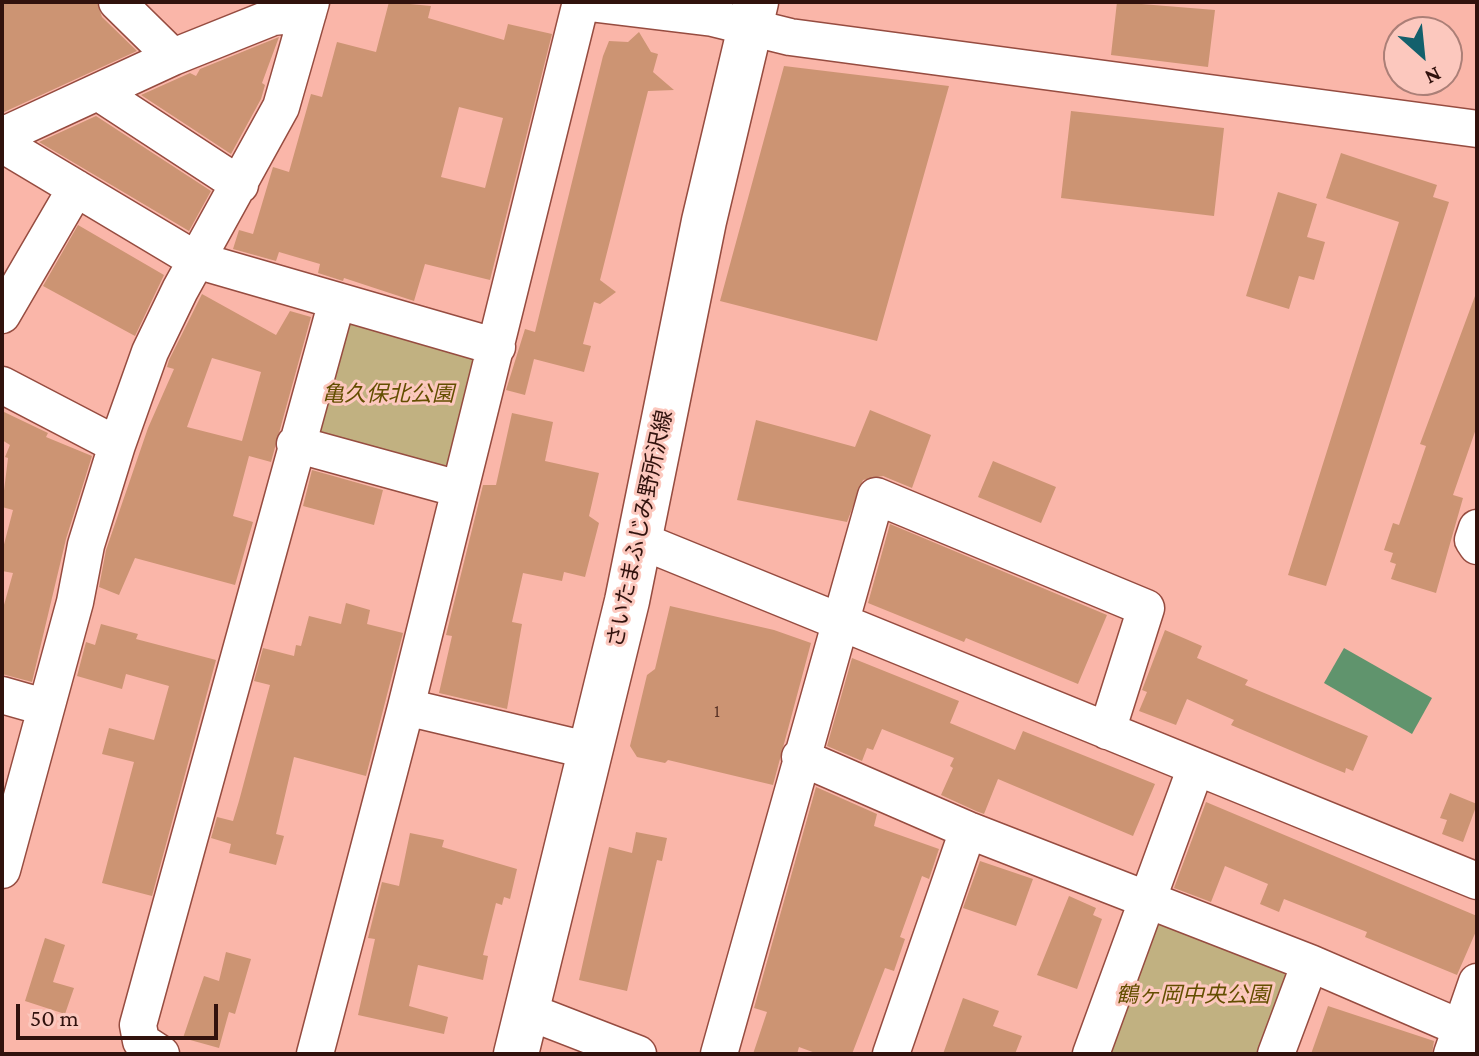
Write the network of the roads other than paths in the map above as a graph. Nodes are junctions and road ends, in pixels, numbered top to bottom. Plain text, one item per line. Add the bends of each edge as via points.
1 (117, 2) edge
2 (581, 2) edge
3 (309, 8) edge
4 (753, 15) edge
5 (173, 57) junction
6 (98, 92) junction
7 (1477, 129) edge
8 (2, 136) edge
9 (2, 144) edge
10 (240, 185) junction
11 (76, 188) junction
12 (196, 260) junction
13 (337, 301) junction
14 (2, 315) edge
15 (497, 347) junction
16 (2, 385) edge
17 (295, 444) junction
18 (117, 445) junction
19 (459, 489) junction
20 (1477, 528) edge
21 (639, 540) junction
22 (1477, 546) edge
23 (839, 621) junction
24 (2, 695) edge
25 (44, 707) junction
26 (406, 707) junction
27 (1107, 731) junction
28 (591, 751) junction
29 (800, 757) junction
30 (1196, 767) junction
31 (968, 830) junction
32 (2, 870) edge
33 (1477, 881) edge
34 (1146, 902) junction
35 (1310, 963) junction
36 (1477, 982) edge
37 (527, 1011) junction
38 (1463, 1039) edge
39 (161, 1054) edge
40 (315, 1054) edge
41 (516, 1054) edge
42 (638, 1054) edge
43 (719, 1054) edge
44 (891, 1054) edge
45 (1091, 1054) edge
46 (1276, 1054) edge

1 - 5 street
2 - 4 street via 713,18
2 - 15 street
3 - 5 street
3 - 10 street via 281,107
4 - 7 street via 790,37
4 - 21 main road, さいたまふじみ野所沢線 via 704,221
5 - 6 street
6 - 8 street
6 - 10 street
9 - 11 street
10 - 12 street
11 - 12 street
11 - 14 street
12 - 13 street
12 - 18 street via 150,352
13 - 15 street
13 - 17 street
15 - 19 street
16 - 18 street
17 - 19 street
17 - 39 street via 138,1025 141,1041
18 - 25 street
19 - 26 street
20 - 22 street
21 - 23 street
21 - 28 main road, さいたまふじみ野所沢線
23 - 27 street
23 - 27 street via 876,496 1146,608
23 - 29 street
24 - 25 street
25 - 32 street
26 - 28 street
26 - 40 street
27 - 30 street
28 - 37 main road, さいたまふじみ野所沢線
29 - 31 street
29 - 43 street
30 - 33 street
30 - 34 street
31 - 34 street
31 - 44 street
34 - 35 street
34 - 45 street
35 - 38 street
35 - 46 street
36 - 38 street
37 - 41 main road, さいたまふじみ野所沢線
37 - 42 street

